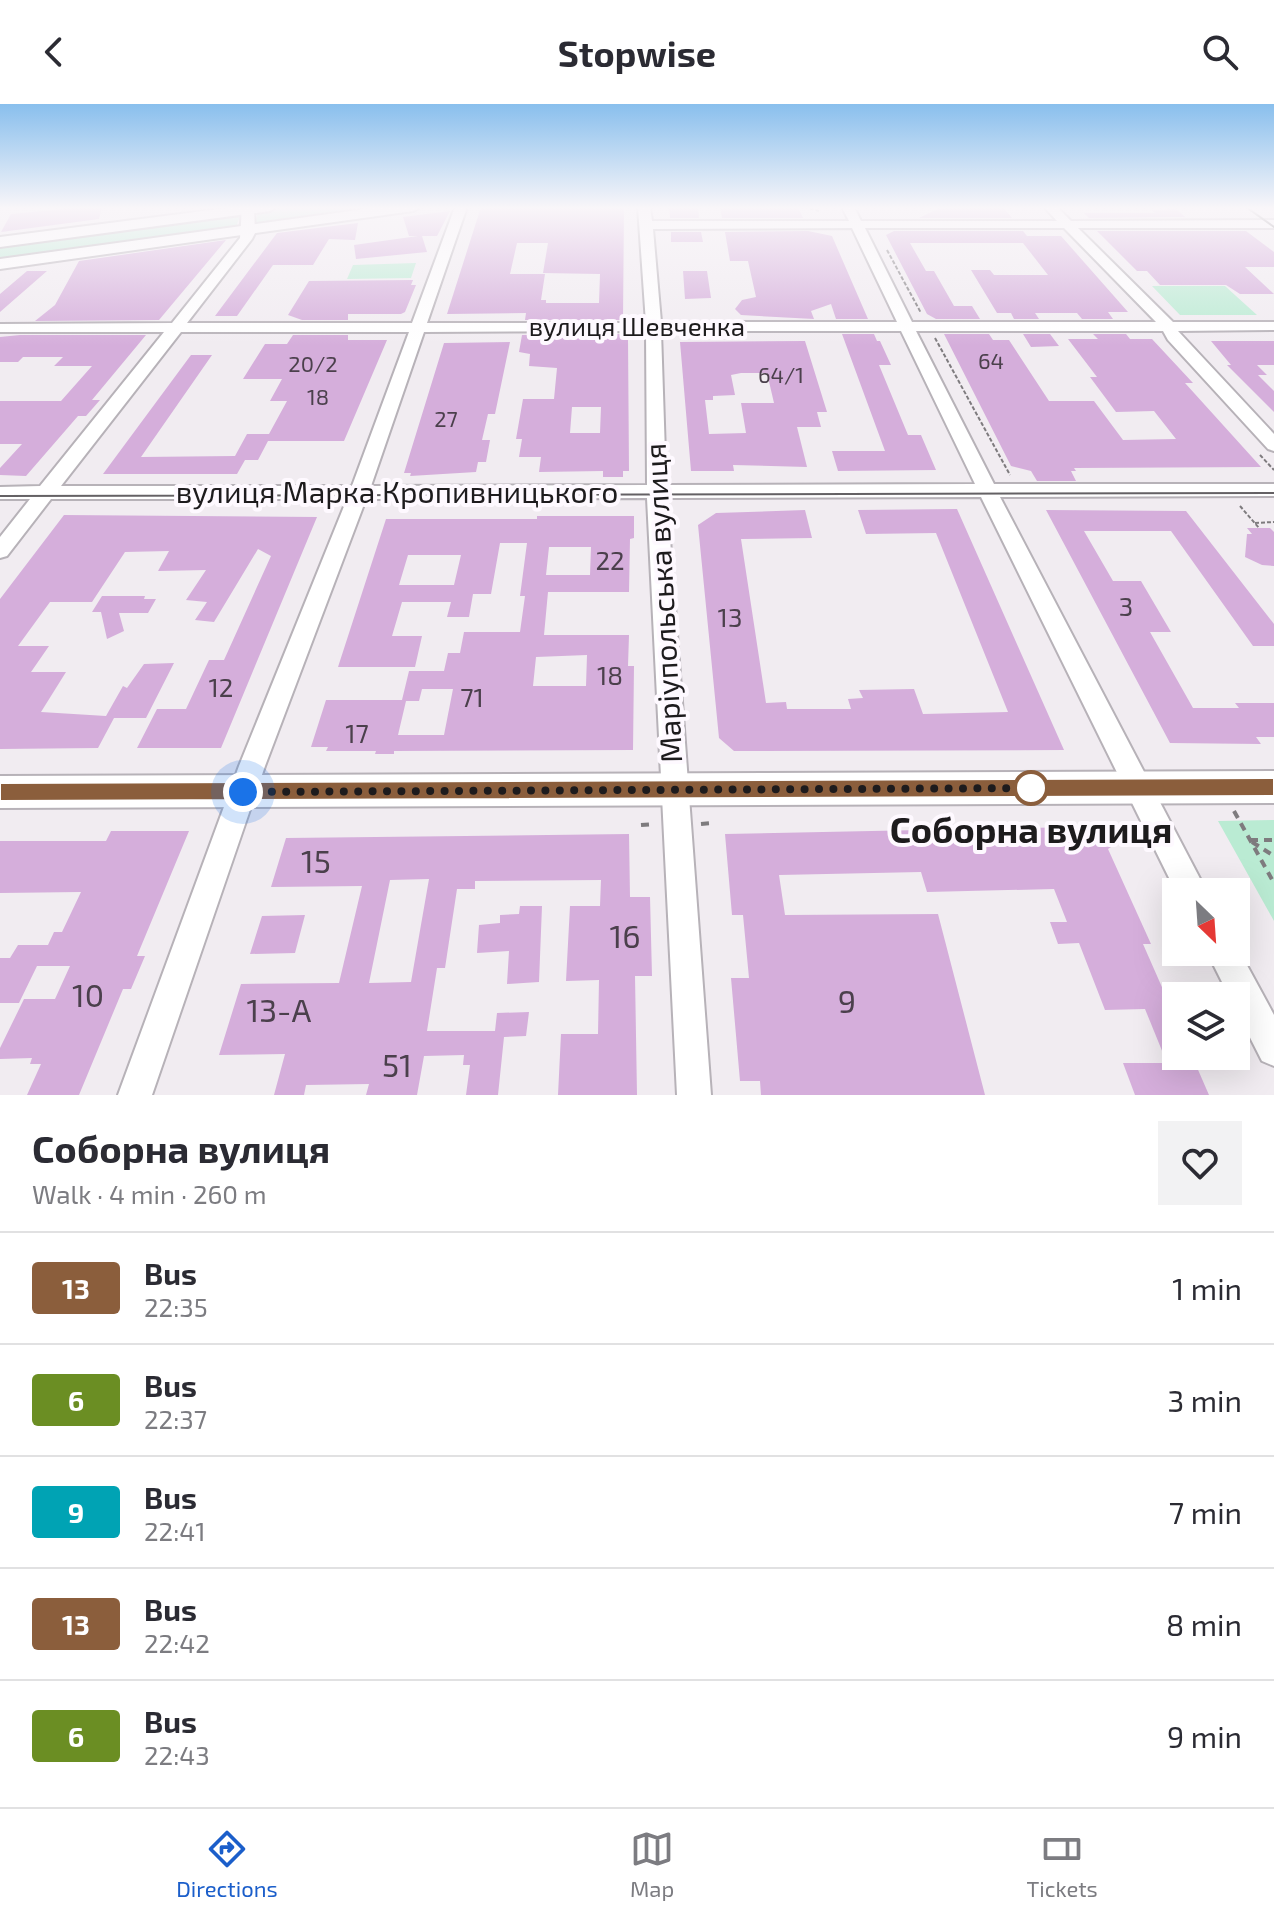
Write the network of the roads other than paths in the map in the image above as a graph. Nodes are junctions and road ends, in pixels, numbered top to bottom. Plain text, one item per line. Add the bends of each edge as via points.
1 (87, 253) edge
2 (235, 253) edge
3 (445, 253) edge
4 (648, 253) edge
5 (874, 253) edge
6 (1096, 253) edge
7 (2, 266) edge
8 (916, 322) junction
9 (1169, 326) junction
10 (1274, 326) edge
11 (419, 327) junction
12 (653, 327) junction
13 (0, 328) edge
14 (176, 328) junction
15 (1274, 445) edge
16 (1274, 490) edge
17 (987, 491) junction
18 (359, 492) junction
19 (0, 493) edge
20 (47, 493) junction
21 (657, 493) junction
22 (0, 551) edge
23 (1137, 787) junction
24 (1274, 787) edge
25 (672, 789) junction
26 (0, 792) edge
27 (243, 792) junction
28 (1185, 878) edge
29 (1230, 966) edge
30 (1274, 1049) edge
31 (135, 1095) edge
32 (694, 1095) edge

1 - 7 main road
2 - 14 street
3 - 11 street
4 - 12 street, Маріупольська вулиця
5 - 8 street
6 - 9 street
8 - 9 street, вулиця Шевченка
8 - 12 street, вулиця Шевченка
8 - 17 street
9 - 10 street, вулиця Шевченка
9 - 15 street via 1173,337
11 - 12 street, вулиця Шевченка
11 - 14 street, вулиця Шевченка
11 - 18 street
12 - 21 street, Маріупольська вулиця
13 - 14 street, вулиця Шевченка
14 - 20 street
16 - 17 street, вулиця Марка Кропивницького
17 - 21 street, вулиця Марка Кропивницького
17 - 23 street
18 - 20 street, вулиця Марка Кропивницького
18 - 21 street, вулиця Марка Кропивницького
18 - 27 street
19 - 20 street, вулиця Марка Кропивницького
20 - 22 street
21 - 25 street, Маріупольська вулиця
23 - 24 main road
23 - 25 main road
23 - 28 street
25 - 27 main road
25 - 32 street, Маріупольська вулиця
26 - 27 main road
27 - 31 street
29 - 30 street

